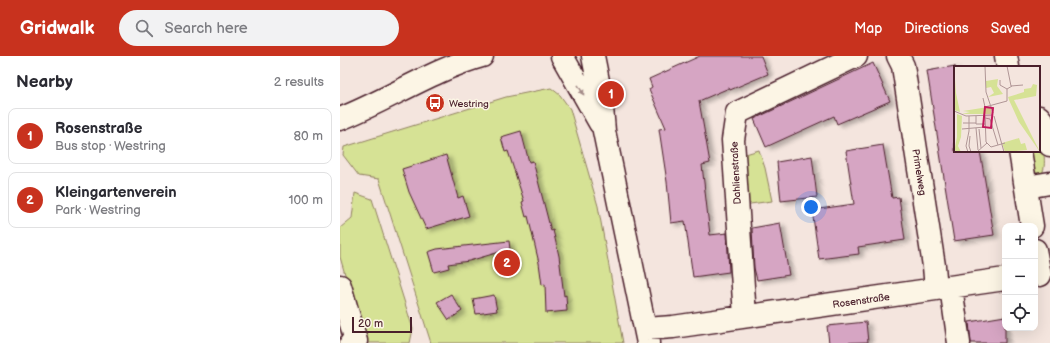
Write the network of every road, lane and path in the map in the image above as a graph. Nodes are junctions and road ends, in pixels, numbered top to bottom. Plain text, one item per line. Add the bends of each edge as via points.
1 (482, 56) edge
2 (562, 56) edge
3 (593, 56) edge
4 (856, 56) edge
5 (898, 56) edge
6 (1006, 56) edge
7 (460, 60) edge
8 (1008, 66) edge
9 (1040, 118) edge
10 (340, 119) edge
11 (604, 131) junction
12 (1050, 145) edge
13 (1020, 152) edge
14 (1050, 182) edge
15 (1026, 186) junction
16 (1032, 223) edge
17 (1038, 259) edge
18 (1042, 274) edge
19 (1002, 280) edge
20 (340, 286) edge
21 (943, 288) junction
22 (745, 316) junction
23 (647, 336) edge
24 (351, 343) edge
25 (959, 343) edge

1 - 7 street
2 -> 11 street
3 - 11 street via 601,96
4 - 22 street, Dahlienstraße via 737,113 733,140
5 - 21 street, Primelweg via 903,66 934,266
6 - 8 street
7 - 10 street via 368,108
9 - 12 street via 1048,128
11 - 23 street
13 - 15 street
14 - 15 street
15 - 16 street
17 - 18 street
19 - 21 street, Rosenstraße
20 - 24 street via 356,341
21 - 22 street, Rosenstraße
21 - 25 street, Primelweg
22 - 23 street, Rosenstraße via 673,327

